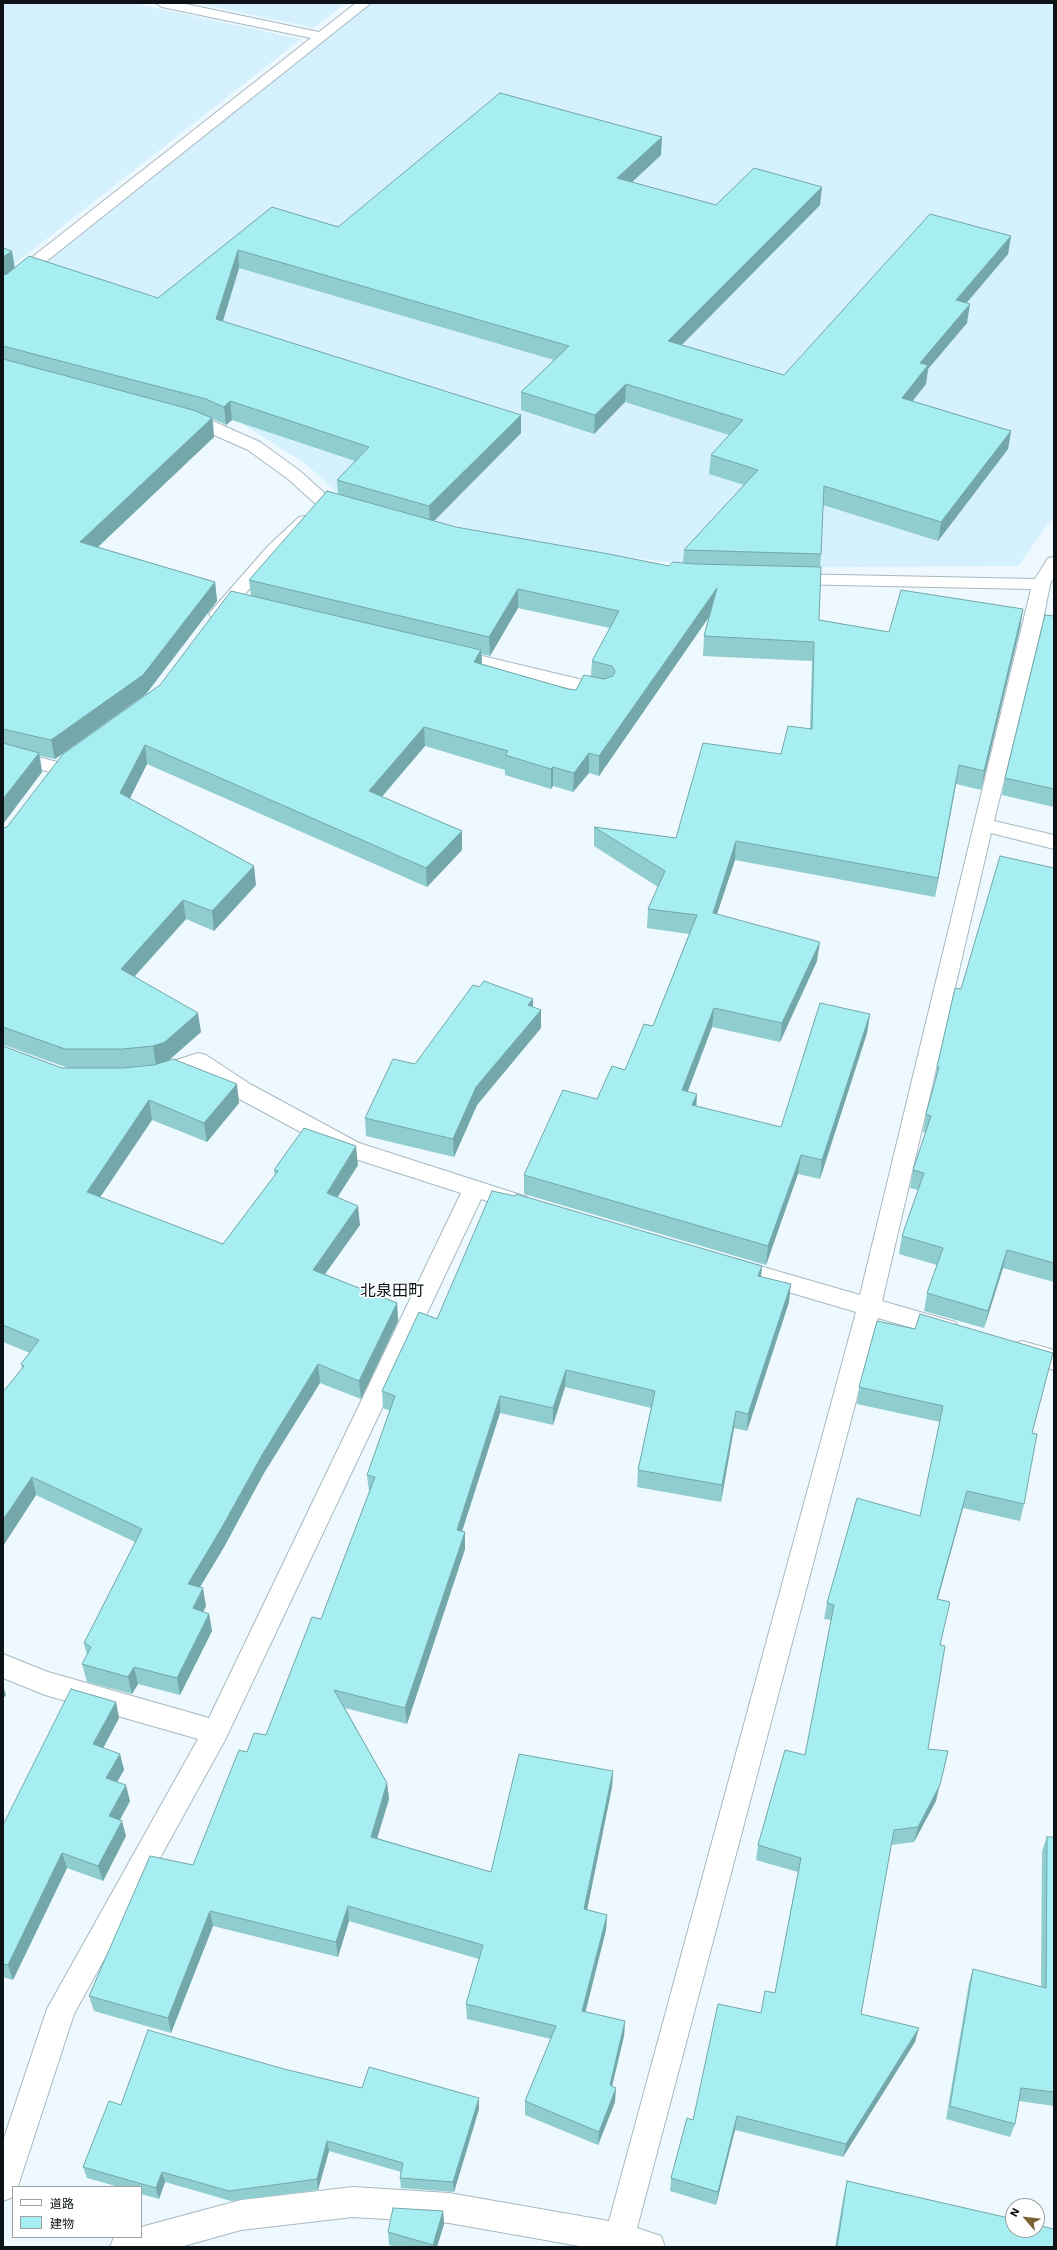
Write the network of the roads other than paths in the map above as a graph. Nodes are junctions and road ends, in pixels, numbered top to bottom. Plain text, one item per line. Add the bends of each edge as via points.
1 (162, 3) edge
2 (364, 3) edge
3 (321, 36) junction
4 (3, 288) edge
5 (174, 415) edge
6 (324, 502) junction
7 (361, 512) edge
8 (1054, 562) edge
9 (773, 578) edge
10 (1040, 584) junction
11 (228, 601) junction
12 (251, 607) edge
13 (209, 626) edge
14 (435, 650) edge
15 (604, 690) edge
16 (3, 754) edge
17 (45, 786) edge
18 (983, 825) junction
19 (1054, 842) edge
20 (141, 1076) edge
21 (474, 1190) junction
22 (542, 1210) edge
23 (709, 1260) edge
24 (869, 1307) junction
25 (965, 1335) edge
26 (1002, 1345) edge
27 (1054, 1360) edge
28 (3, 1666) edge
29 (216, 1732) junction
30 (3, 2186) edge
31 (619, 2243) edge
32 (125, 2247) edge
33 (650, 2247) edge

1 - 3 street
2 - 3 street
3 - 4 street
5 - 6 street via 202,423 254,446 294,474
6 - 7 street
6 - 11 street via 274,550
8 - 10 street
9 - 10 street
10 - 18 street via 1034,621
11 - 12 street
11 - 13 street
14 - 15 street
16 - 17 street via 65,763
18 - 19 street
18 - 24 street
20 - 21 street via 157,1075 198,1062 242,1090 350,1149
21 - 22 street
21 - 29 street
23 - 24 street
24 - 25 street
24 - 31 street
26 - 27 street
28 - 29 street via 45,1683
29 - 30 street via 61,2009
31 - 32 street via 449,2208 353,2202 241,2215
31 - 33 street

